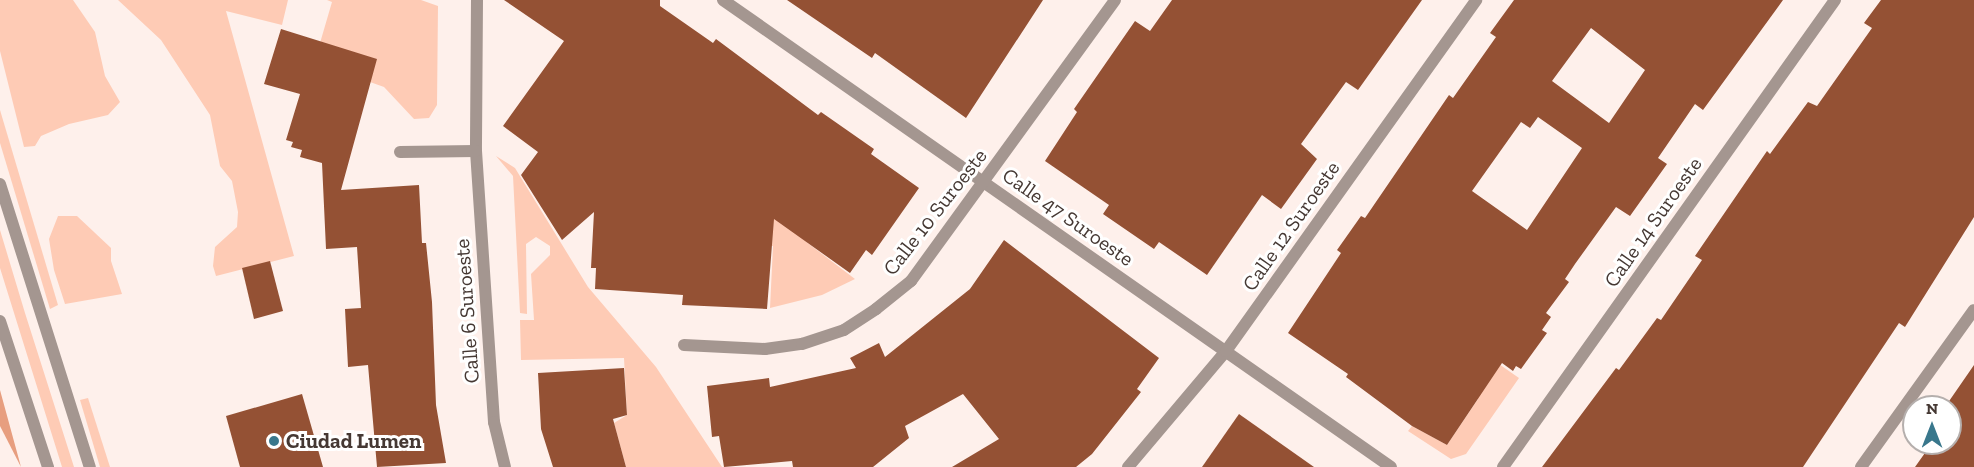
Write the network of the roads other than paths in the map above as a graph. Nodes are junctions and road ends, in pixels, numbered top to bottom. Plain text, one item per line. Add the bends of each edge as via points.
1 (477, 0) edge
2 (723, 0) edge
3 (1115, 0) edge
4 (1476, 0) edge
5 (1835, 0) edge
6 (476, 151) junction
7 (400, 152) dead end
8 (984, 183) junction
9 (0, 184) edge
10 (1974, 310) edge
11 (0, 321) edge
12 (684, 345) dead end
13 (1226, 351) junction
14 (48, 467) edge
15 (90, 467) edge
16 (506, 467) edge
17 (1128, 467) edge
18 (1391, 467) edge
19 (1503, 467) edge
20 (1861, 467) edge

1 - 6 street, Calle 6 Suroeste
2 - 8 street, Calle 47 Suroeste
3 - 8 street, Calle 10 Suroeste
4 - 13 street, Calle 12 Suroeste
5 - 19 street, Calle 14 Suroeste
6 - 7 street
6 - 16 street, Calle 6 Suroeste via 494,422
8 - 12 street, Calle 10 Suroeste via 911,281 844,330 802,344 765,349
8 - 13 street, Calle 47 Suroeste
9 - 15 street
10 - 20 street
11 - 14 street
13 - 17 street, Calle 12 Suroeste
13 - 18 street, Calle 47 Suroeste

